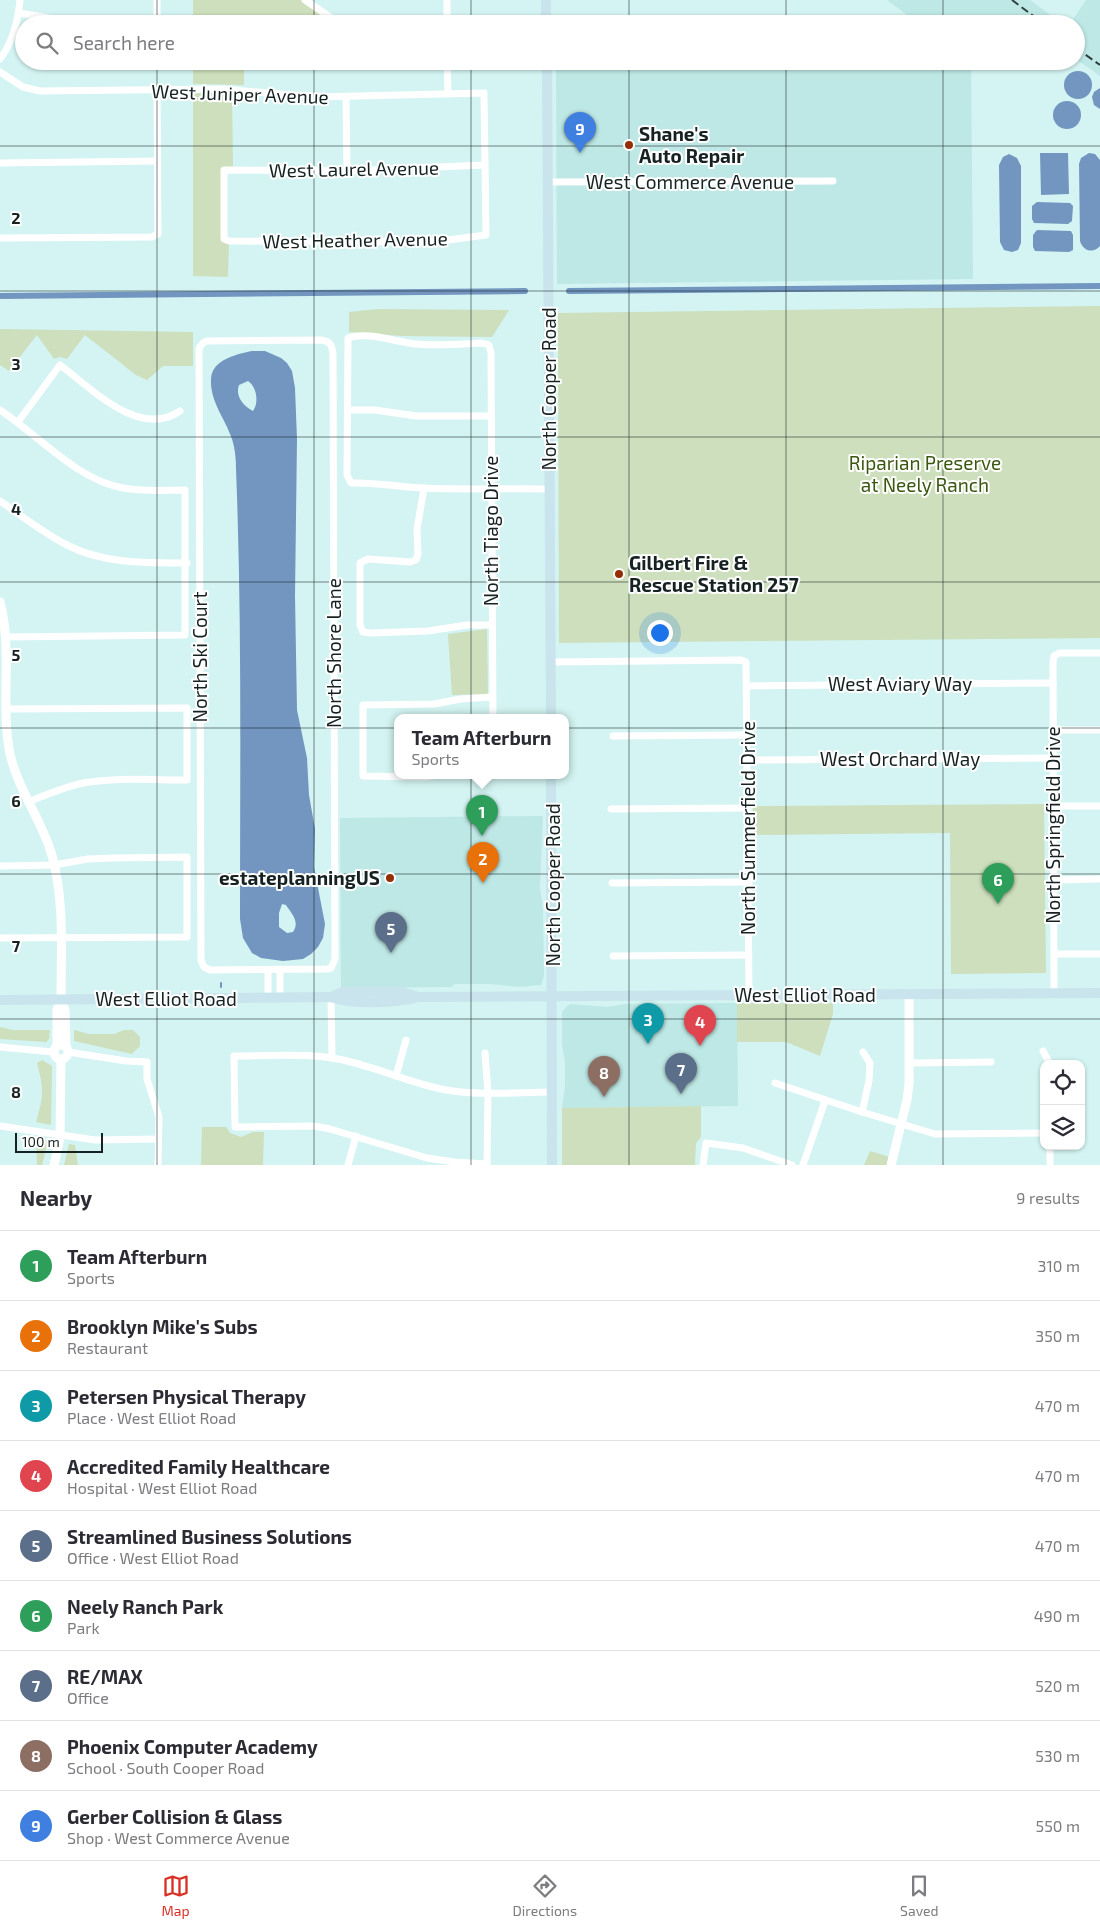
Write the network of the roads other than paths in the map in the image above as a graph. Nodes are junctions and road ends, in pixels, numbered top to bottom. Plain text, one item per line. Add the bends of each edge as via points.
1 (20, 0) edge
2 (157, 0) edge
3 (305, 0) edge
4 (447, 0) edge
5 (546, 0) edge
6 (18, 13) joint
7 (30, 15) edge
8 (156, 15) edge
9 (327, 15) edge
10 (447, 15) edge
11 (546, 15) edge
12 (15, 26) edge
13 (0, 59) edge
14 (448, 70) edge
15 (547, 70) edge
16 (0, 72) edge
17 (157, 90) junction
18 (448, 93) junction
19 (346, 98) junction
20 (157, 161) junction
21 (0, 163) edge
22 (484, 166) junction
23 (347, 171) junction
24 (833, 181) dead end
25 (548, 182) junction
26 (0, 238) edge
27 (224, 239) joint
28 (263, 341) joint
29 (0, 410) edge
30 (348, 410) junction
31 (180, 411) dead end
32 (490, 416) junction
33 (18, 422) junction
34 (424, 488) junction
35 (491, 488) junction
36 (550, 489) junction
37 (0, 500) edge
38 (187, 563) junction
39 (0, 602) edge
40 (492, 625) junction
41 (6, 637) junction
42 (1100, 653) edge
43 (551, 662) junction
44 (1053, 683) junction
45 (747, 686) junction
46 (492, 697) junction
47 (7, 709) junction
48 (493, 714) edge
49 (551, 714) edge
50 (1053, 730) junction
51 (1100, 730) edge
52 (748, 735) junction
53 (613, 736) dead end
54 (1053, 758) junction
55 (748, 760) junction
56 (394, 776) edge
57 (552, 779) edge
58 (28, 802) junction
59 (1053, 806) junction
60 (1100, 806) edge
61 (748, 808) junction
62 (611, 809) dead end
63 (54, 865) junction
64 (0, 866) edge
65 (1100, 879) edge
66 (1054, 880) junction
67 (748, 882) junction
68 (612, 883) dead end
69 (0, 938) edge
70 (60, 938) junction
71 (1054, 954) junction
72 (1100, 954) edge
73 (749, 955) junction
74 (613, 956) dead end
75 (268, 970) junction
76 (280, 970) junction
77 (1054, 993) junction
78 (1100, 993) edge
79 (909, 994) junction
80 (749, 995) junction
81 (553, 996) junction
82 (331, 997) junction
83 (268, 998) junction
84 (280, 998) junction
85 (0, 1000) edge
86 (61, 1000) junction
87 (406, 1040) dead end
88 (0, 1047) edge
89 (61, 1049) junction
90 (1043, 1051) dead end
91 (862, 1052) dead end
92 (485, 1053) dead end
93 (332, 1058) junction
94 (1048, 1060) edge
95 (991, 1062) dead end
96 (910, 1063) junction
97 (396, 1076) junction
98 (775, 1084) dead end
99 (552, 1092) junction
100 (488, 1093) junction
101 (825, 1101) junction
102 (862, 1112) junction
103 (901, 1124) junction
104 (0, 1126) edge
105 (1040, 1133) edge
106 (60, 1135) junction
107 (356, 1136) junction
108 (158, 1139) junction
109 (1050, 1150) edge
110 (487, 1164) edge
111 (54, 1165) edge
112 (158, 1165) edge
113 (348, 1165) edge
114 (552, 1165) edge
115 (703, 1165) edge
116 (792, 1165) edge
117 (803, 1165) edge
118 (891, 1165) edge
119 (1050, 1165) edge

1 - 6 street
2 - 8 street
3 - 9 street
4 - 10 street
5 - 11 main road
6 - 7 street
12 - 13 street
14 - 18 street
15 - 25 main road, North Cooper Road
16 - 17 street, West Juniper Avenue via 30,90
17 - 19 street, West Juniper Avenue via 229,89
17 - 20 street
18 - 19 street, West Juniper Avenue
18 - 22 street, West Juniper Avenue via 484,93
19 - 23 street
20 - 21 street
20 - 26 street via 158,234 152,237
22 - 23 street, West Laurel Avenue
22 - 27 street, West Heather Avenue via 486,235 433,242
23 - 27 street, West Laurel Avenue via 224,170
24 - 25 street, West Commerce Avenue
25 - 36 main road, North Cooper Road
28 - 75 street, North Ski Court via 207,341 200,348 202,960 204,967 210,970
28 - 76 street, North Shore Lane via 325,341 331,345 333,354 335,959 327,969
29 - 33 street
30 - 32 street via 416,416
30 - 32 street, North Tiago Drive via 348,338 377,337 415,344 482,343 489,346
30 - 34 street via 347,475 351,483 377,482
31 - 33 street via 171,418 156,419 122,412 60,365
32 - 35 street, North Tiago Drive
33 - 38 street via 69,462 100,481 123,488 185,490
34 - 35 street
34 - 40 street via 416,560 368,560 360,563 360,625 363,632 428,631
35 - 36 street
35 - 40 street, North Tiago Drive
36 - 43 main road, North Cooper Road
37 - 38 street via 44,532 102,558 133,563
38 - 41 street via 185,636
39 - 41 street
40 - 46 street, North Tiago Drive
41 - 47 street
42 - 44 street, North Springfield Drive via 1059,653 1054,656
43 - 45 street, North Summerfield Drive via 741,660 746,662
43 - 49 main road, North Cooper Road
44 - 45 street, West Aviary Way
44 - 50 street, North Springfield Drive
45 - 52 street, North Summerfield Drive
46 - 48 street, North Tiago Drive
46 - 56 street via 434,704 363,705 363,776
47 - 58 street via 10,754
47 - 58 street via 187,708 187,780 83,783
50 - 51 street
50 - 54 street, North Springfield Drive
52 - 53 street
52 - 55 street, North Summerfield Drive
54 - 55 street, West Orchard Way
54 - 59 street, North Springfield Drive
55 - 61 street, North Summerfield Drive
57 - 81 main road, North Cooper Road
58 - 63 street
59 - 60 street
59 - 66 street, North Springfield Drive
61 - 62 street
61 - 67 street, North Summerfield Drive
63 - 64 street
63 - 70 street via 60,907
63 - 70 street via 88,859 188,857 187,937
65 - 66 street
66 - 71 street, North Springfield Drive
67 - 68 street
67 - 73 street, North Summerfield Drive
69 - 70 street
70 - 86 street
71 - 72 street
71 - 77 street, North Springfield Drive
73 - 74 street
73 - 80 street, North Summerfield Drive
75 - 76 street, North Shore Lane
75 - 83 street
76 - 84 street
77 - 78 main road, West Elliot Road
77 - 79 main road, West Elliot Road
79 - 80 main road, West Elliot Road
79 - 96 street
80 - 81 main road, West Elliot Road
81 - 82 main road, West Elliot Road via 419,997 402,992 342,992
81 - 99 main road, North Cooper Road
82 - 84 main road, West Elliot Road
82 - 93 street
83 - 84 main road, West Elliot Road
83 - 86 main road, West Elliot Road
85 - 86 main road, West Elliot Road
86 - 89 street via 65,1010
87 - 97 street
88 - 89 street
89 - 106 street via 55,1056 61,1059
89 - 108 street via 126,1062 147,1062 147,1079 158,1117
90 - 94 street
91 - 102 street via 870,1063
92 - 100 street
93 - 97 street
93 - 107 street via 234,1056 235,1127 314,1126
95 - 96 street
96 - 103 street
97 - 100 street via 444,1090
98 - 101 street
99 - 100 street
99 - 114 main road, North Cooper Road
100 - 110 street
101 - 102 street
101 - 117 street
102 - 103 street
103 - 105 street via 935,1134
103 - 118 street
104 - 106 street
106 - 108 street via 102,1140
106 - 111 street
107 - 110 street via 427,1158
107 - 113 street
108 - 112 street
109 - 119 street
115 - 116 street via 706,1143 743,1148

